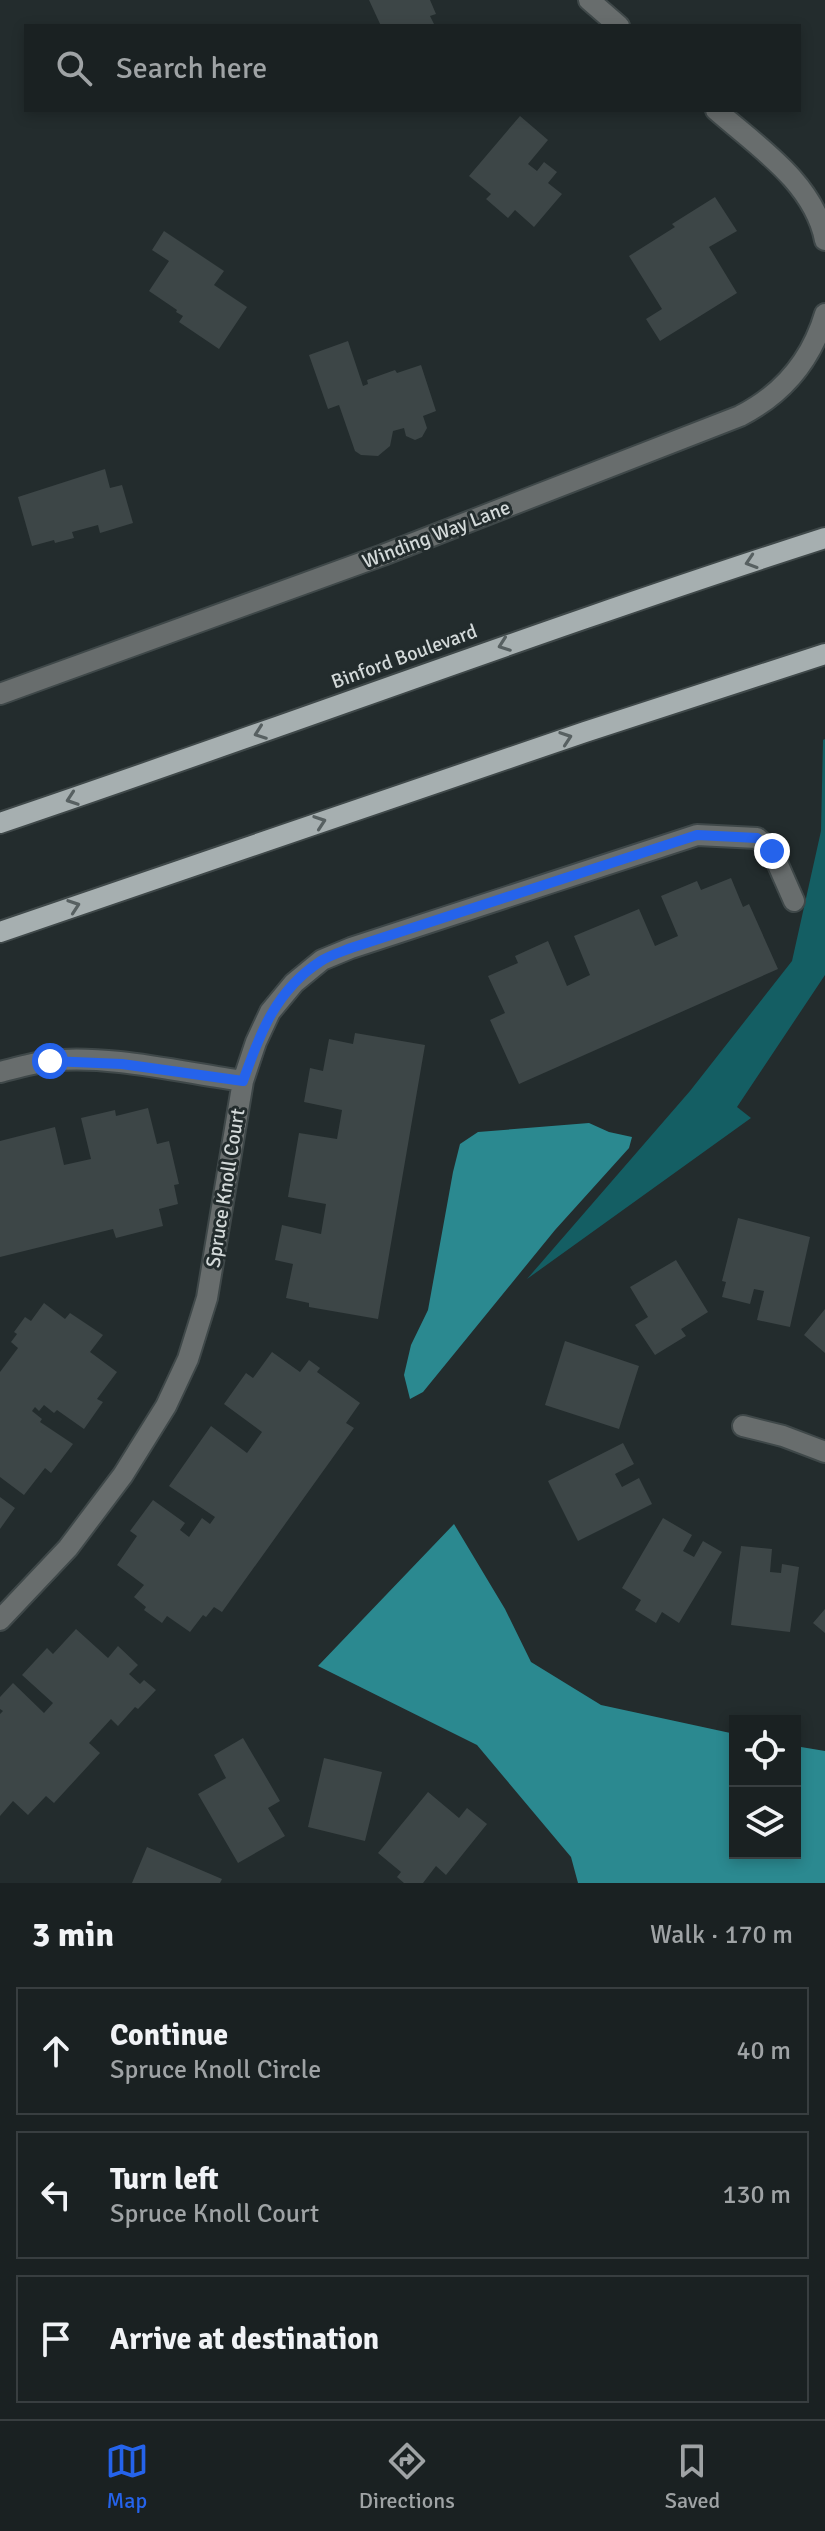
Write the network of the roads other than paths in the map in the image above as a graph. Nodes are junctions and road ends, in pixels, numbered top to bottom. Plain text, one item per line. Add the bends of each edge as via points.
1 (589, 0) edge
2 (617, 24) edge
3 (718, 112) edge
4 (825, 240) edge
5 (825, 314) edge
6 (825, 538) edge
7 (825, 654) edge
8 (0, 694) edge
9 (0, 823) edge
10 (794, 901) dead end
11 (0, 932) edge
12 (0, 1072) edge
13 (243, 1081) junction
14 (743, 1426) dead end
15 (825, 1452) edge
16 (0, 1620) edge

1 - 2 street
3 - 4 street via 784,169 819,219
5 - 8 street, Winding Way Lane via 809,355 791,379 740,416 383,555
6 -> 9 main road, Binford Boulevard
11 -> 7 main road
10 - 13 street, Spruce Knoll Court via 772,851 757,838 697,835 351,948 322,960 270,1012
12 - 13 street via 50,1061 85,1061
13 - 16 street, Spruce Knoll Court via 207,1298 188,1359 123,1475 68,1548
14 - 15 street

